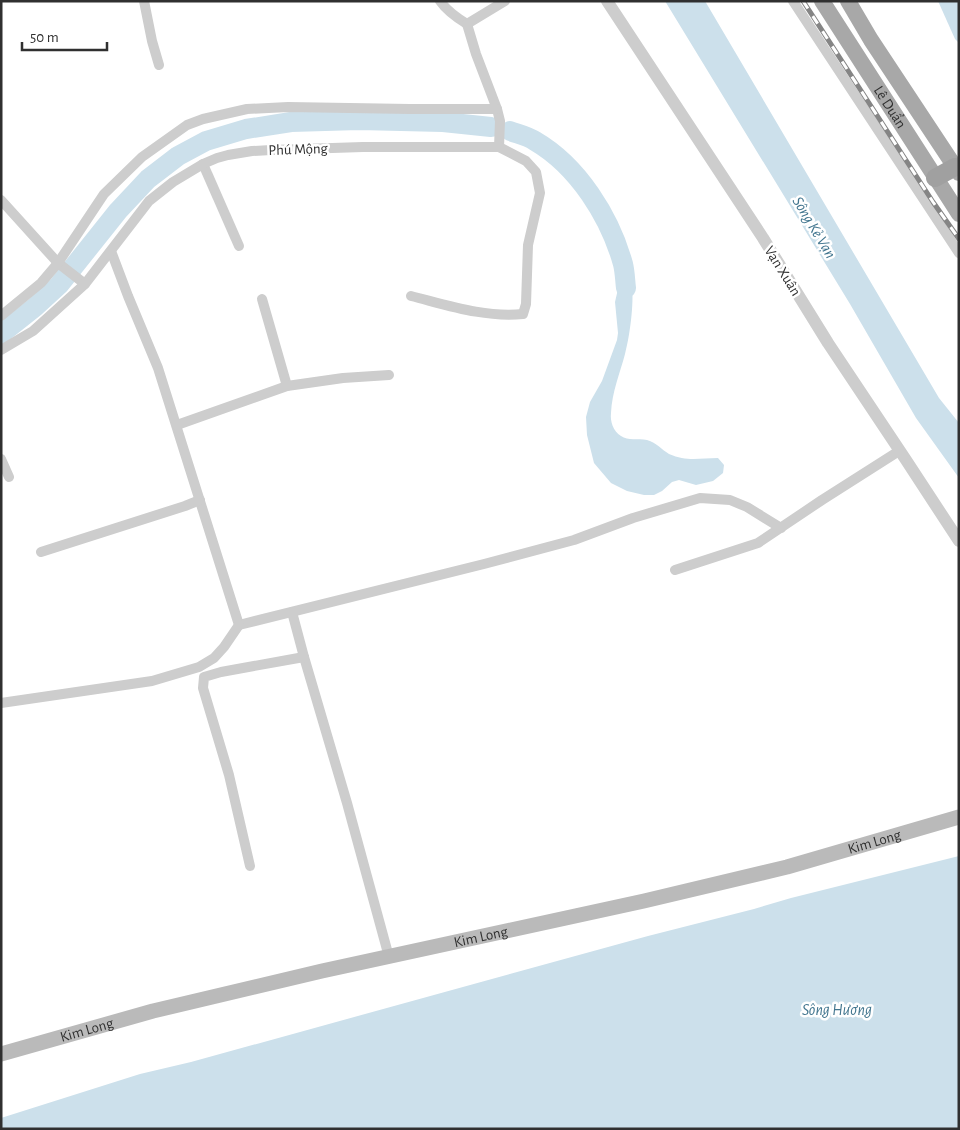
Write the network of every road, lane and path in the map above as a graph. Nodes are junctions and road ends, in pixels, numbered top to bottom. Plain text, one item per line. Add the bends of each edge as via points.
1 (144, 1) edge
2 (440, 1) edge
3 (505, 1) edge
4 (606, 1) edge
5 (793, 1) edge
6 (822, 1) edge
7 (848, 1) edge
8 (467, 24) junction
9 (159, 65) dead end
10 (498, 109) junction
11 (499, 146) junction
12 (203, 164) junction
13 (958, 168) edge
14 (935, 178) junction
15 (1, 200) edge
16 (959, 214) edge
17 (239, 246) dead end
18 (111, 251) junction
19 (959, 253) edge
20 (61, 266) junction
21 (81, 281) junction
22 (411, 296) dead end
23 (262, 299) dead end
24 (1, 316) edge
25 (1, 350) edge
26 (389, 376) dead end
27 (287, 386) junction
28 (177, 425) junction
29 (899, 451) junction
30 (1, 459) edge
31 (9, 477) dead end
32 (200, 500) junction
33 (781, 528) junction
34 (959, 541) edge
35 (41, 552) dead end
36 (675, 570) dead end
37 (292, 612) junction
38 (239, 625) junction
39 (304, 657) junction
40 (1, 703) edge
41 (959, 817) edge
42 (250, 866) dead end
43 (389, 957) junction
44 (1, 1054) edge

1 - 9 street
2 - 8 street
3 - 8 street
4 - 29 street, Vạn Xuân
5 - 19 street
6 - 14 main road, Lê Duẩn
7 - 13 main road, Lê Duẩn
8 - 10 street
10 - 11 street
10 - 20 street via 288,107 248,109 187,124 142,158 104,194
11 - 12 street, Phú Mộng via 271,150 228,155
11 - 22 street via 526,161 536,172 540,193 528,245 523,314 473,311
12 - 17 street
12 - 18 street, Phú Mộng via 150,201
13 - 14 highway
14 - 16 main road, Lê Duẩn
15 - 20 street
18 - 21 street, Phú Mộng
18 - 28 street
20 - 21 street
20 - 24 street
21 - 25 street, Phú Mộng via 33,331
23 - 27 street
26 - 27 street
27 - 28 street
28 - 32 street
29 - 33 street
29 - 34 street, Vạn Xuân
30 - 31 street
32 - 35 street
32 - 38 street
33 - 36 street via 758,543
33 - 37 street via 730,500 700,498 574,540
37 - 38 street
37 - 39 street
38 - 40 street via 214,658 199,667 152,681
39 - 42 street via 204,677 202,688 229,774
39 - 43 street
41 - 43 main road, Kim Long via 787,866
43 - 44 main road, Kim Long via 153,1011

